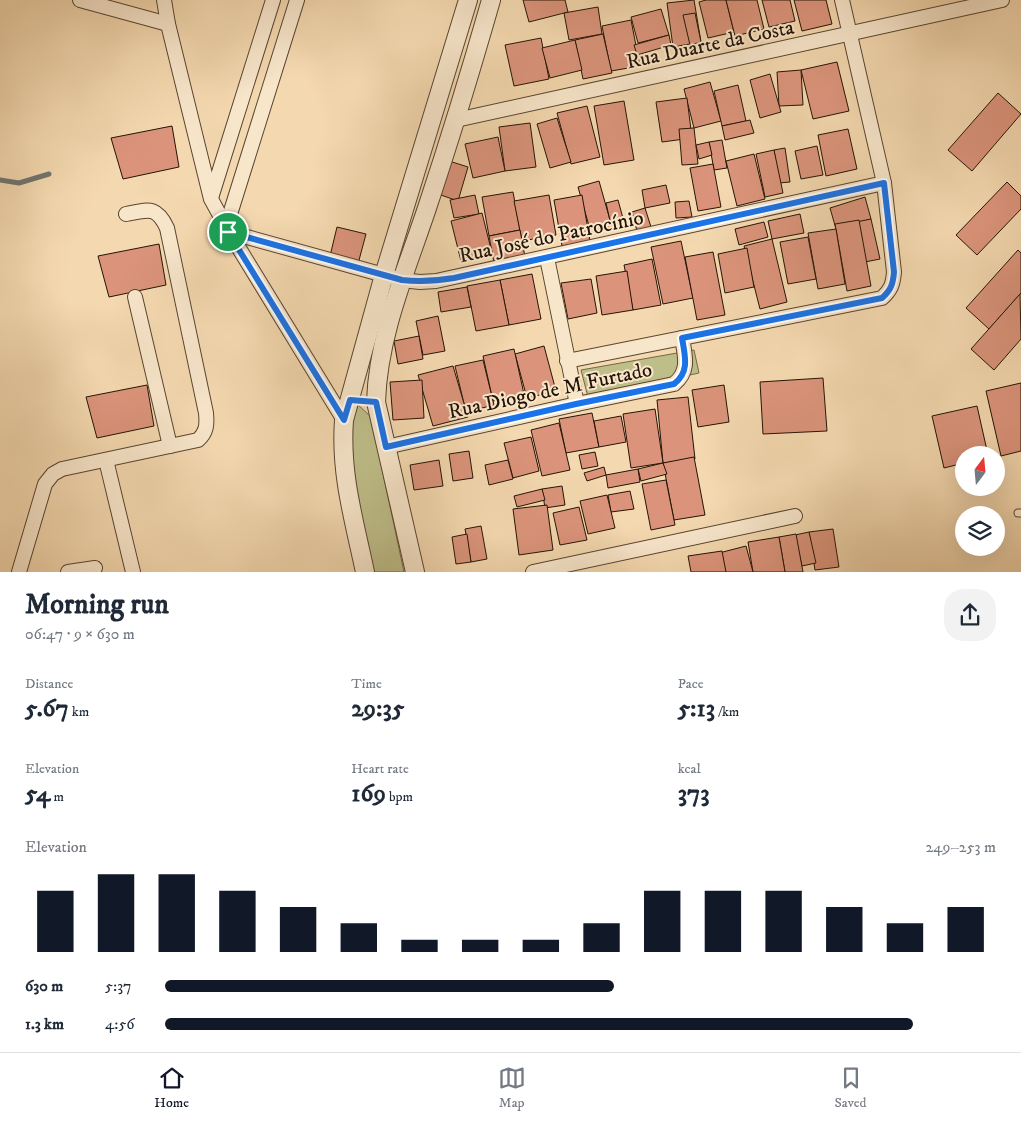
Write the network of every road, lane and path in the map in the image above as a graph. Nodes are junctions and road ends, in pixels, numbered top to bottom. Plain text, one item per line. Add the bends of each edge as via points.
1 (80, 0) edge
2 (164, 0) edge
3 (273, 0) edge
4 (297, 0) edge
5 (468, 0) edge
6 (491, 0) edge
7 (842, 0) edge
8 (1002, 0) edge
9 (168, 24) junction
10 (850, 33) junction
11 (456, 120) junction
12 (884, 183) junction
13 (211, 199) junction
14 (126, 214) dead end
15 (227, 230) junction
16 (547, 258) junction
17 (384, 275) junction
18 (402, 280) junction
19 (135, 297) dead end
20 (682, 338) junction
21 (567, 361) junction
22 (350, 400) junction
23 (376, 402) junction
24 (576, 404) junction
25 (344, 420) junction
26 (170, 446) junction
27 (386, 447) junction
28 (106, 460) junction
29 (795, 516) dead end
30 (95, 568) dead end
31 (19, 572) edge
32 (68, 572) edge
33 (133, 572) edge
34 (366, 572) edge
35 (415, 572) edge
36 (533, 572) edge

1 - 9 street
2 - 9 street
3 - 13 street
4 - 15 street
5 - 17 street
6 - 11 street
7 - 10 street
8 - 10 street, Rua Duarte da Costa
9 - 13 street
10 - 11 street, Rua Duarte da Costa
10 - 12 street
11 - 18 street
12 - 16 street, Rua José do Patrocínio
12 - 20 street, Rua Diogo de M Furtado via 894,272 890,292 882,298
13 - 15 street
14 - 26 street via 153,211 162,216 167,228 206,412 207,424 198,440
15 - 17 street, Rua José do Patrocínio
15 - 25 street
16 - 18 street, Rua José do Patrocínio via 454,278 420,282
16 - 21 street
17 - 18 street, Rua José do Patrocínio
17 - 22 street
18 - 23 street via 382,349 376,378
19 - 26 street
20 - 21 street, Rua Diogo de M Furtado
20 - 24 street, Rua Diogo de M Furtado via 685,368 674,384
21 - 24 street
22 - 23 street
22 - 25 street
23 - 27 street
24 - 27 street, Rua Diogo de M Furtado
25 - 34 street via 344,474
26 - 28 street
27 - 35 street
28 - 31 street via 62,469 49,479
28 - 33 street
29 - 36 street
30 - 32 street

